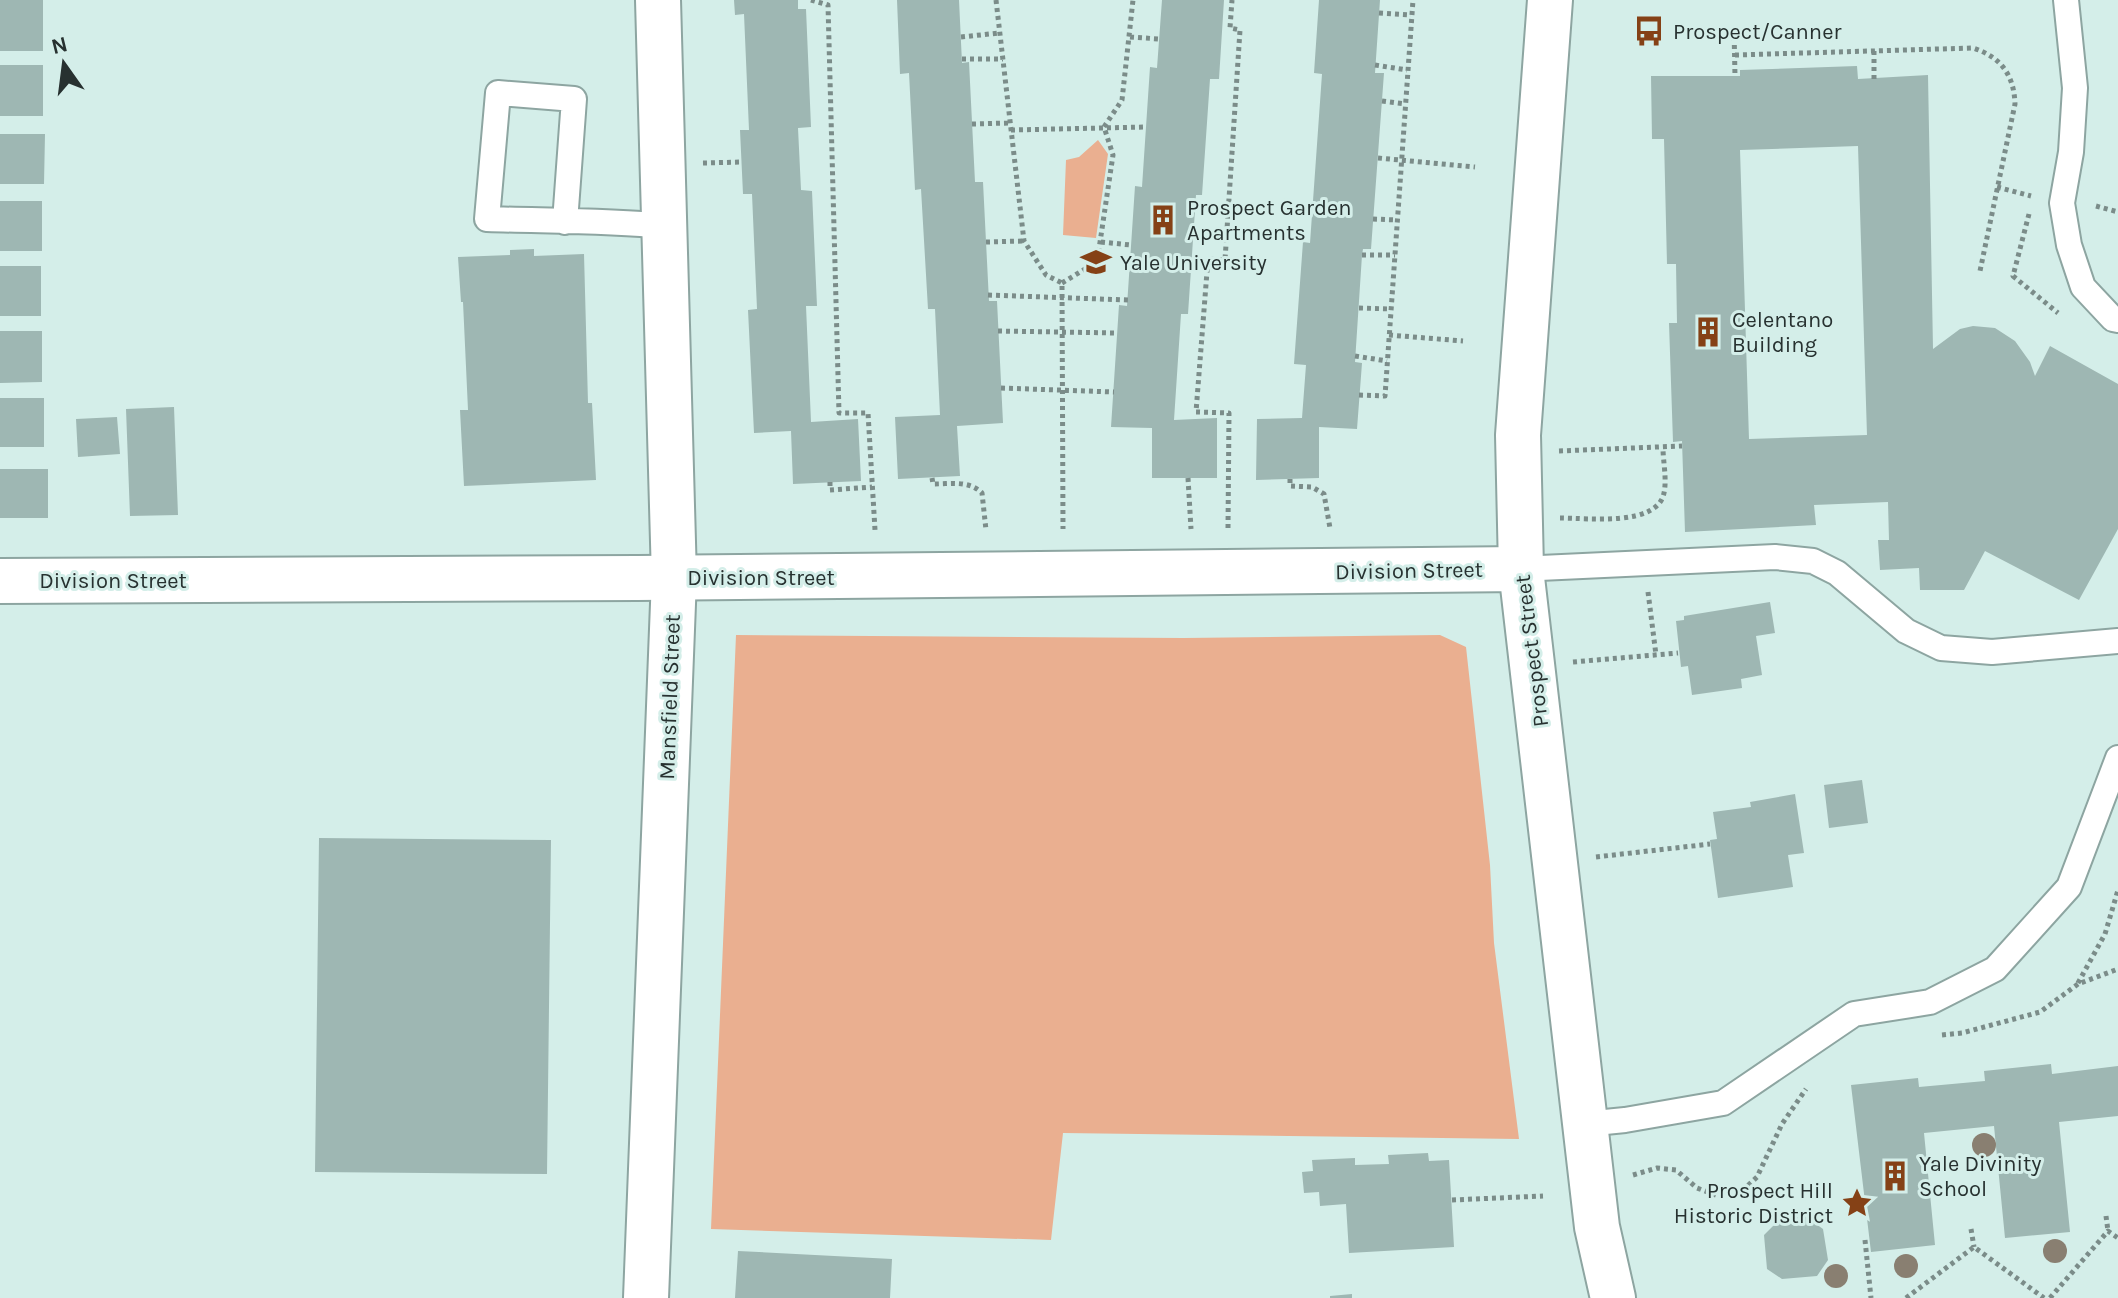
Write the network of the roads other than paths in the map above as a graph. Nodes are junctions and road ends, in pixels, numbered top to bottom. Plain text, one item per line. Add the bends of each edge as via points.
1 (658, 0) edge
2 (1550, 0) edge
3 (2066, 0) edge
4 (565, 222) junction
5 (664, 226) junction
6 (2118, 320) edge
7 (1521, 569) junction
8 (674, 578) junction
9 (0, 581) edge
10 (2118, 641) edge
11 (2118, 758) edge
12 (1585, 1124) junction
13 (646, 1298) edge
14 (1613, 1298) edge

1 - 5 main road, Mansfield Street
2 - 7 main road, Prospect Street via 1518,435
3 - 6 lane via 2075,88 2062,203 2083,287
4 - 4 lane via 487,219 498,93 574,99
4 - 5 lane
5 - 8 main road, Mansfield Street
7 - 8 main road, Division Street
7 - 10 lane via 1703,559 1813,561 1837,573 1906,631 1941,648 1992,652
7 - 12 main road, Prospect Street
8 - 9 main road, Division Street
8 - 13 main road, Mansfield Street
11 - 12 lane via 2069,887 1995,969 1930,1002 1854,1014 1723,1103
12 - 14 main road, Prospect Street via 1597,1227

